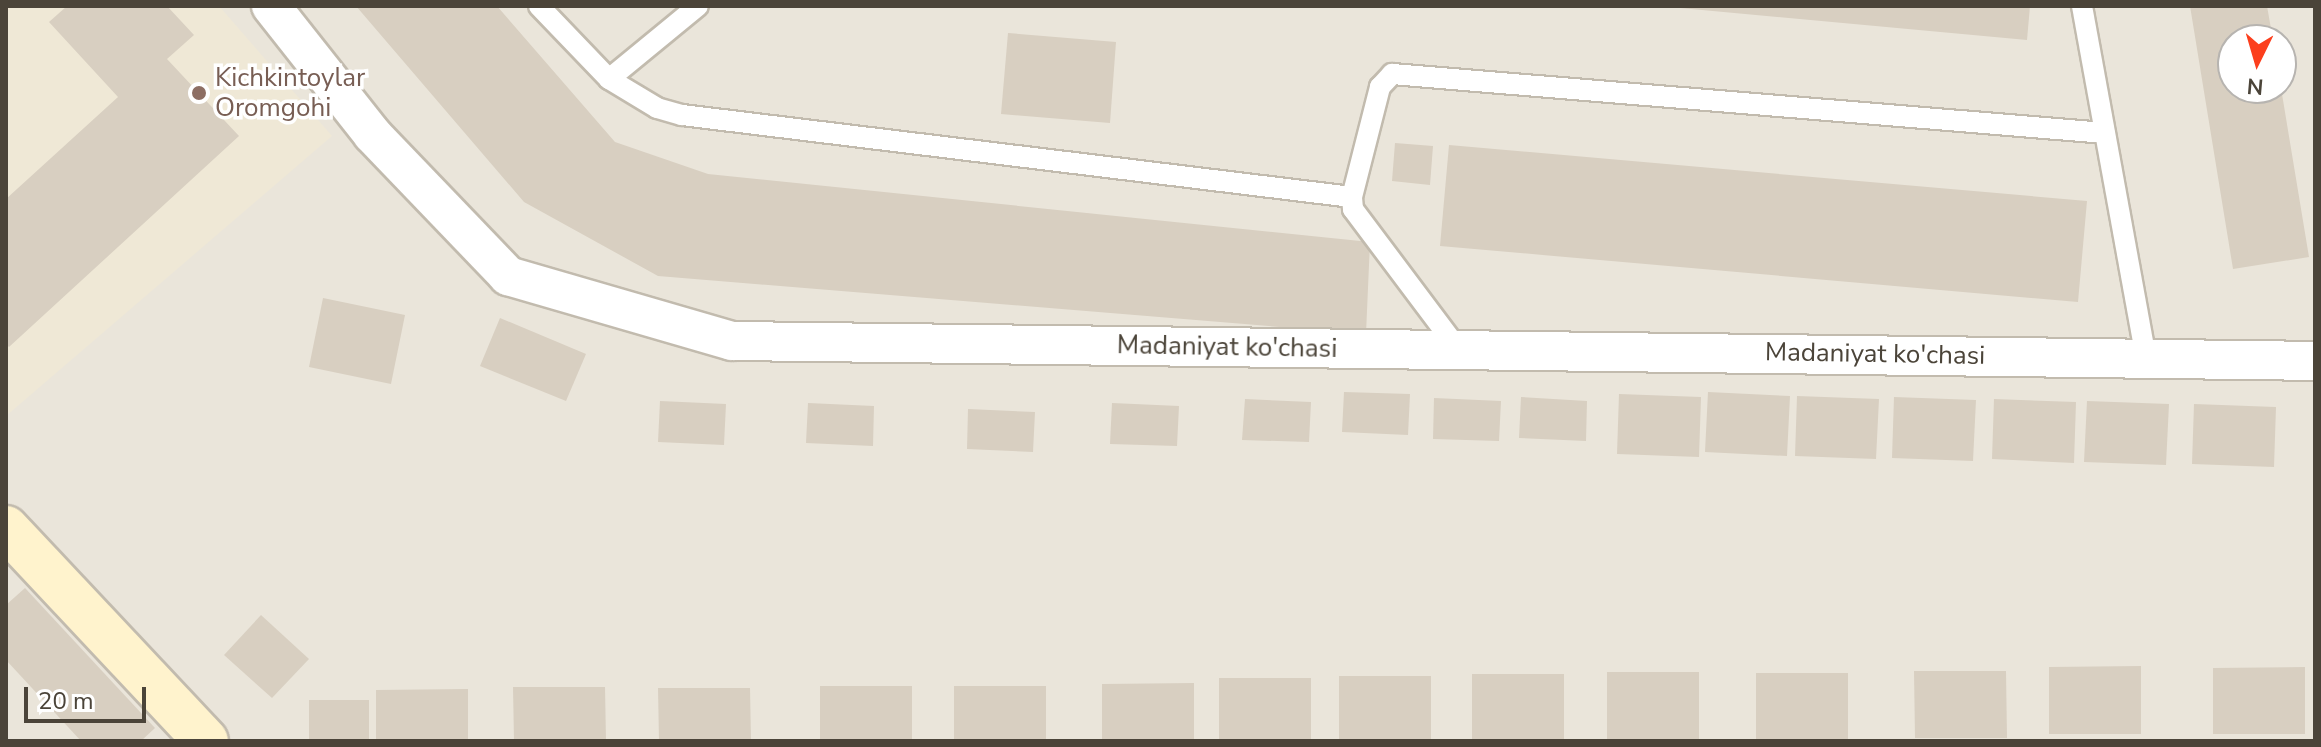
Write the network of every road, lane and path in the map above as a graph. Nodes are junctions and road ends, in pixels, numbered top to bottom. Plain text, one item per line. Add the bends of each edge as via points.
1 (271, 6) edge
2 (539, 6) edge
3 (698, 6) edge
4 (2082, 6) edge
5 (609, 79) junction
6 (2105, 133) junction
7 (1352, 197) junction
8 (1458, 349) junction
9 (2146, 357) junction
10 (2315, 361) edge
11 (6, 528) edge
12 (206, 741) edge

1 - 8 street, Madaniyat ko'chasi via 372,134 508,276 732,341
2 - 5 lane
3 - 5 lane
4 - 6 lane
5 - 7 lane via 657,108 700,118
6 - 7 lane via 1392,74 1380,87
6 - 9 lane
7 - 8 lane via 1353,209
8 - 9 street, Madaniyat ko'chasi
9 - 10 street, Madaniyat ko'chasi
11 - 12 main road

